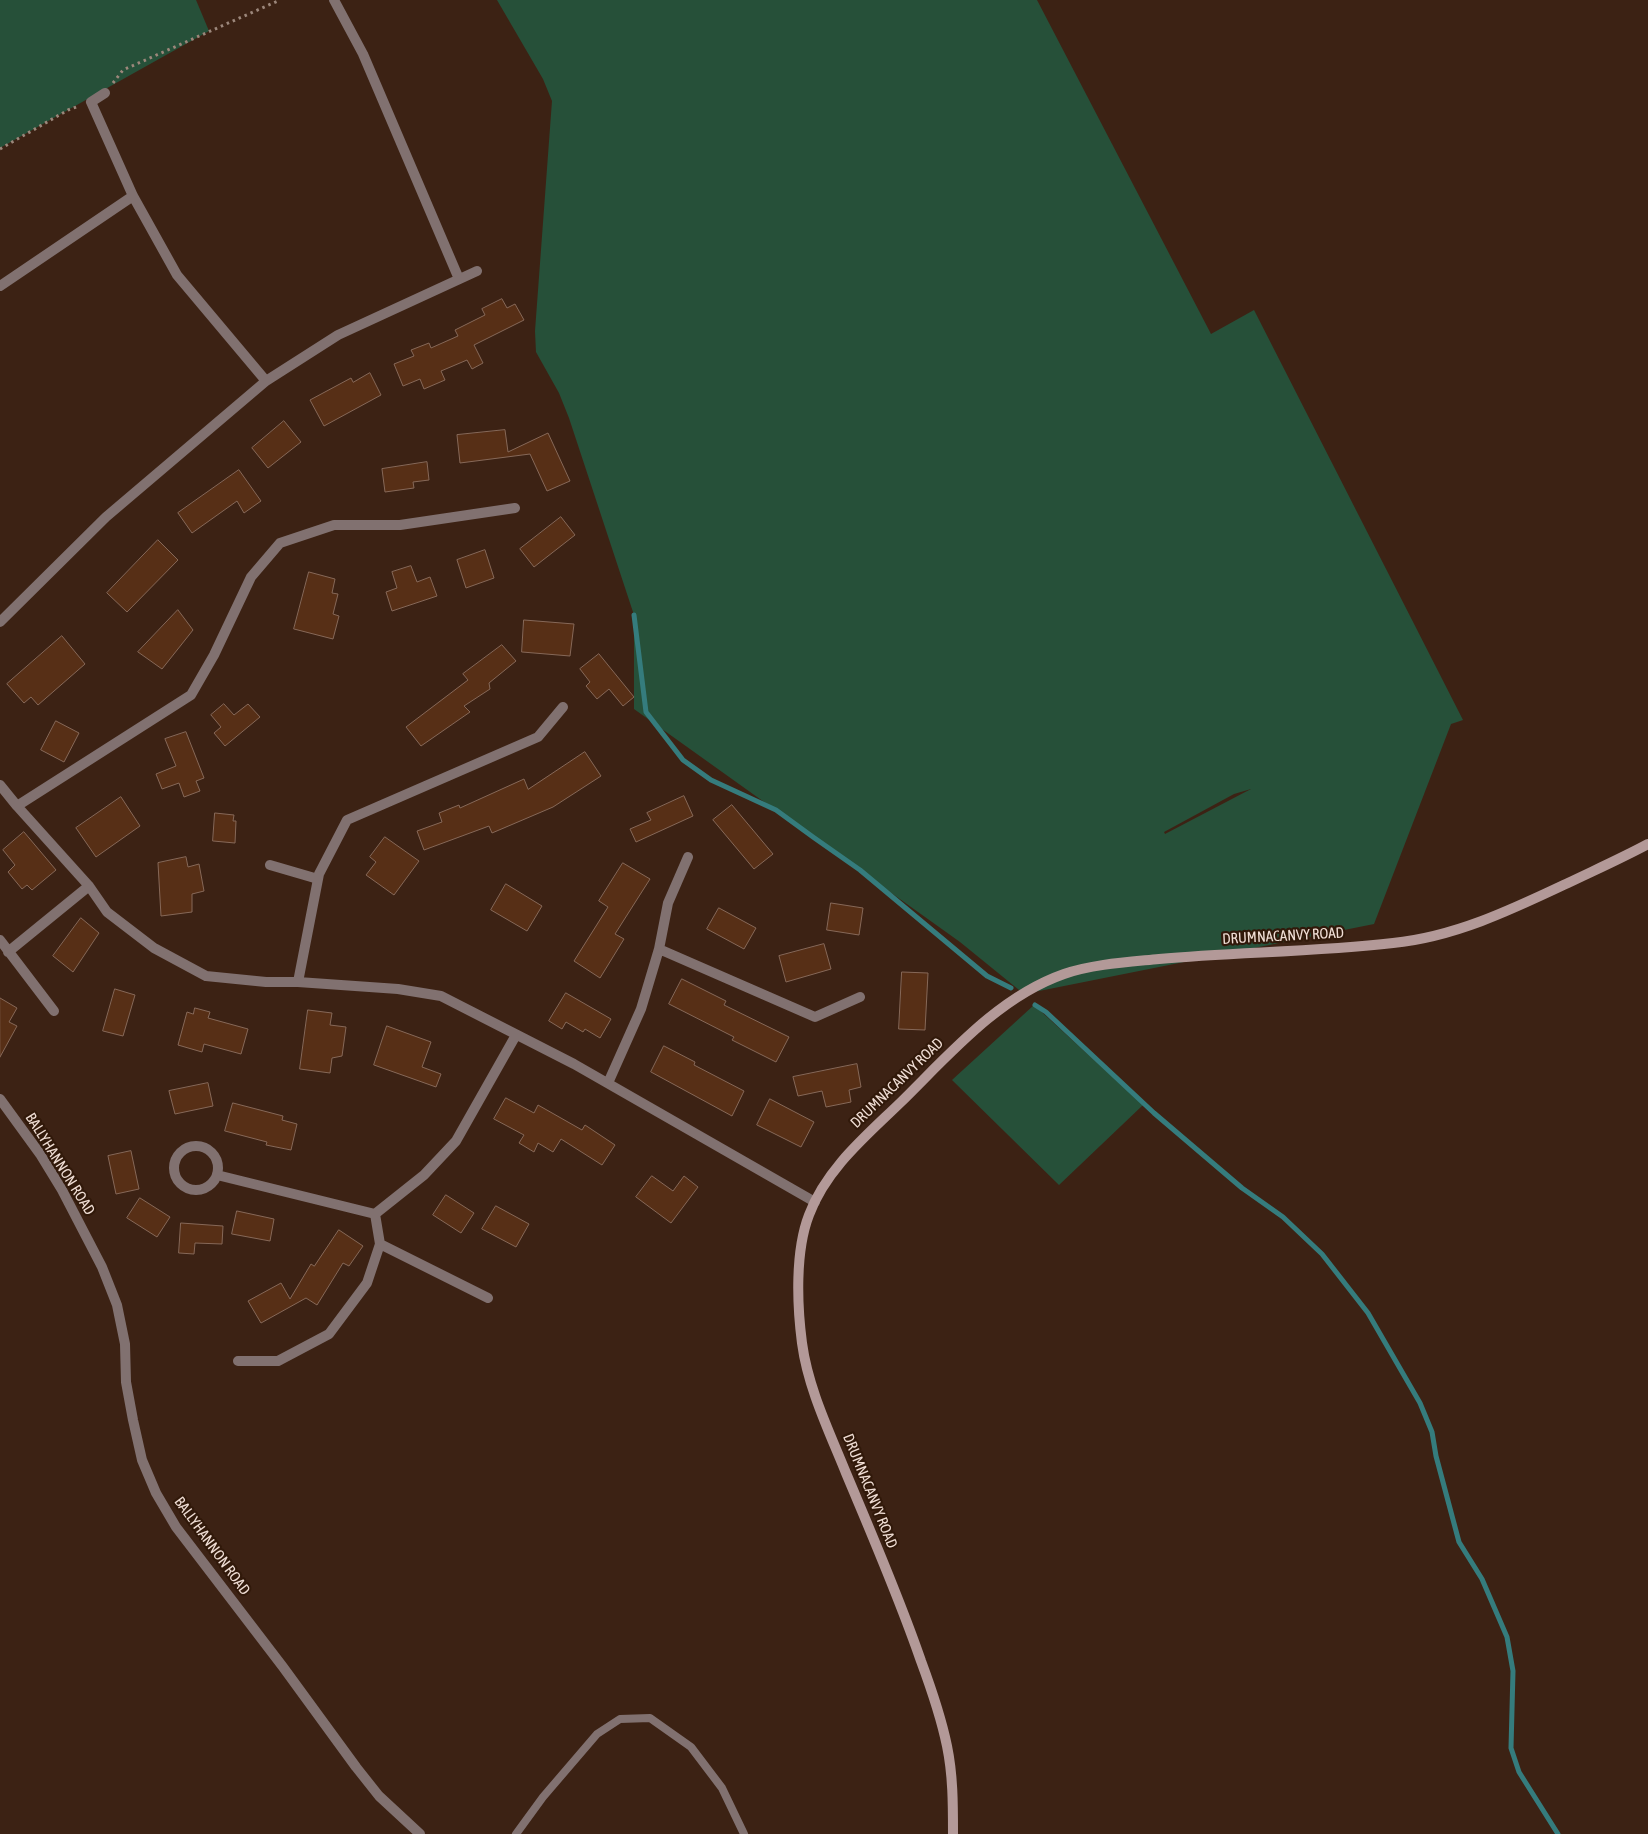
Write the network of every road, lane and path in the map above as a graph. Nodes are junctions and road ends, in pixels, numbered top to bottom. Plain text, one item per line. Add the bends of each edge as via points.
1 (280, 0) edge
2 (338, 1) edge
3 (105, 93) joint
4 (91, 102) junction
5 (0, 148) edge
6 (133, 196) junction
7 (477, 271) dead end
8 (459, 279) junction
9 (0, 286) edge
10 (266, 381) junction
11 (514, 508) dead end
12 (0, 622) edge
13 (563, 707) dead end
14 (0, 784) edge
15 (17, 806) junction
16 (1648, 844) edge
17 (688, 858) dead end
18 (270, 865) dead end
19 (318, 878) junction
20 (88, 886) junction
21 (0, 940) edge
22 (659, 949) junction
23 (8, 952) junction
24 (298, 982) junction
25 (860, 997) dead end
26 (54, 1011) dead end
27 (516, 1035) junction
28 (608, 1083) junction
29 (0, 1099) edge
30 (217, 1175) junction
31 (815, 1202) junction
32 (375, 1214) junction
33 (380, 1244) junction
34 (488, 1298) dead end
35 (238, 1361) dead end
36 (420, 1834) edge
37 (516, 1834) edge
38 (744, 1834) edge
39 (953, 1834) edge

1 - 3 path via 123,70
2 - 8 street
3 - 4 street
4 - 5 path via 68,110
4 - 6 street
6 - 9 street
6 - 10 street via 177,275
7 - 8 street
8 - 10 street via 338,335
10 - 12 street via 106,517
11 - 15 street via 400,525 334,525 280,543 251,577 191,695
13 - 19 street via 538,737 347,820
14 - 15 street
15 - 20 street
16 - 31 main road, DRUMNACANVY ROAD via 1508,912 1399,943 1108,964 1064,973 1028,991 994,1014 952,1050 855,1145
17 - 22 street via 668,903
18 - 19 street
19 - 24 street
20 - 23 street
20 - 24 street via 107,912 154,948 206,976
21 - 23 street
22 - 25 street via 815,1017
22 - 28 street via 640,1009
23 - 26 street
24 - 27 street via 398,989 441,996
27 - 28 street
27 - 32 street via 456,1141 424,1175
28 - 31 street
29 - 36 street, BALLYHANNON ROAD via 62,1190 102,1267 126,1344 126,1382 132,1420 142,1460 156,1493 176,1527 356,1767 380,1796
30 - 30 street via 213,1182 200,1190 186,1187 176,1176 175,1161 190,1147 203,1147 210,1150 217,1161
30 - 32 street
31 - 39 main road, DRUMNACANVY ROAD via 800,1254 798,1300 802,1346 813,1390 907,1620 930,1686 947,1746 954,1795
32 - 33 street
33 - 34 street
33 - 35 street via 367,1284 329,1334 278,1361
37 - 38 lane via 597,1734 620,1719 642,1718 650,1718 691,1747 722,1788

